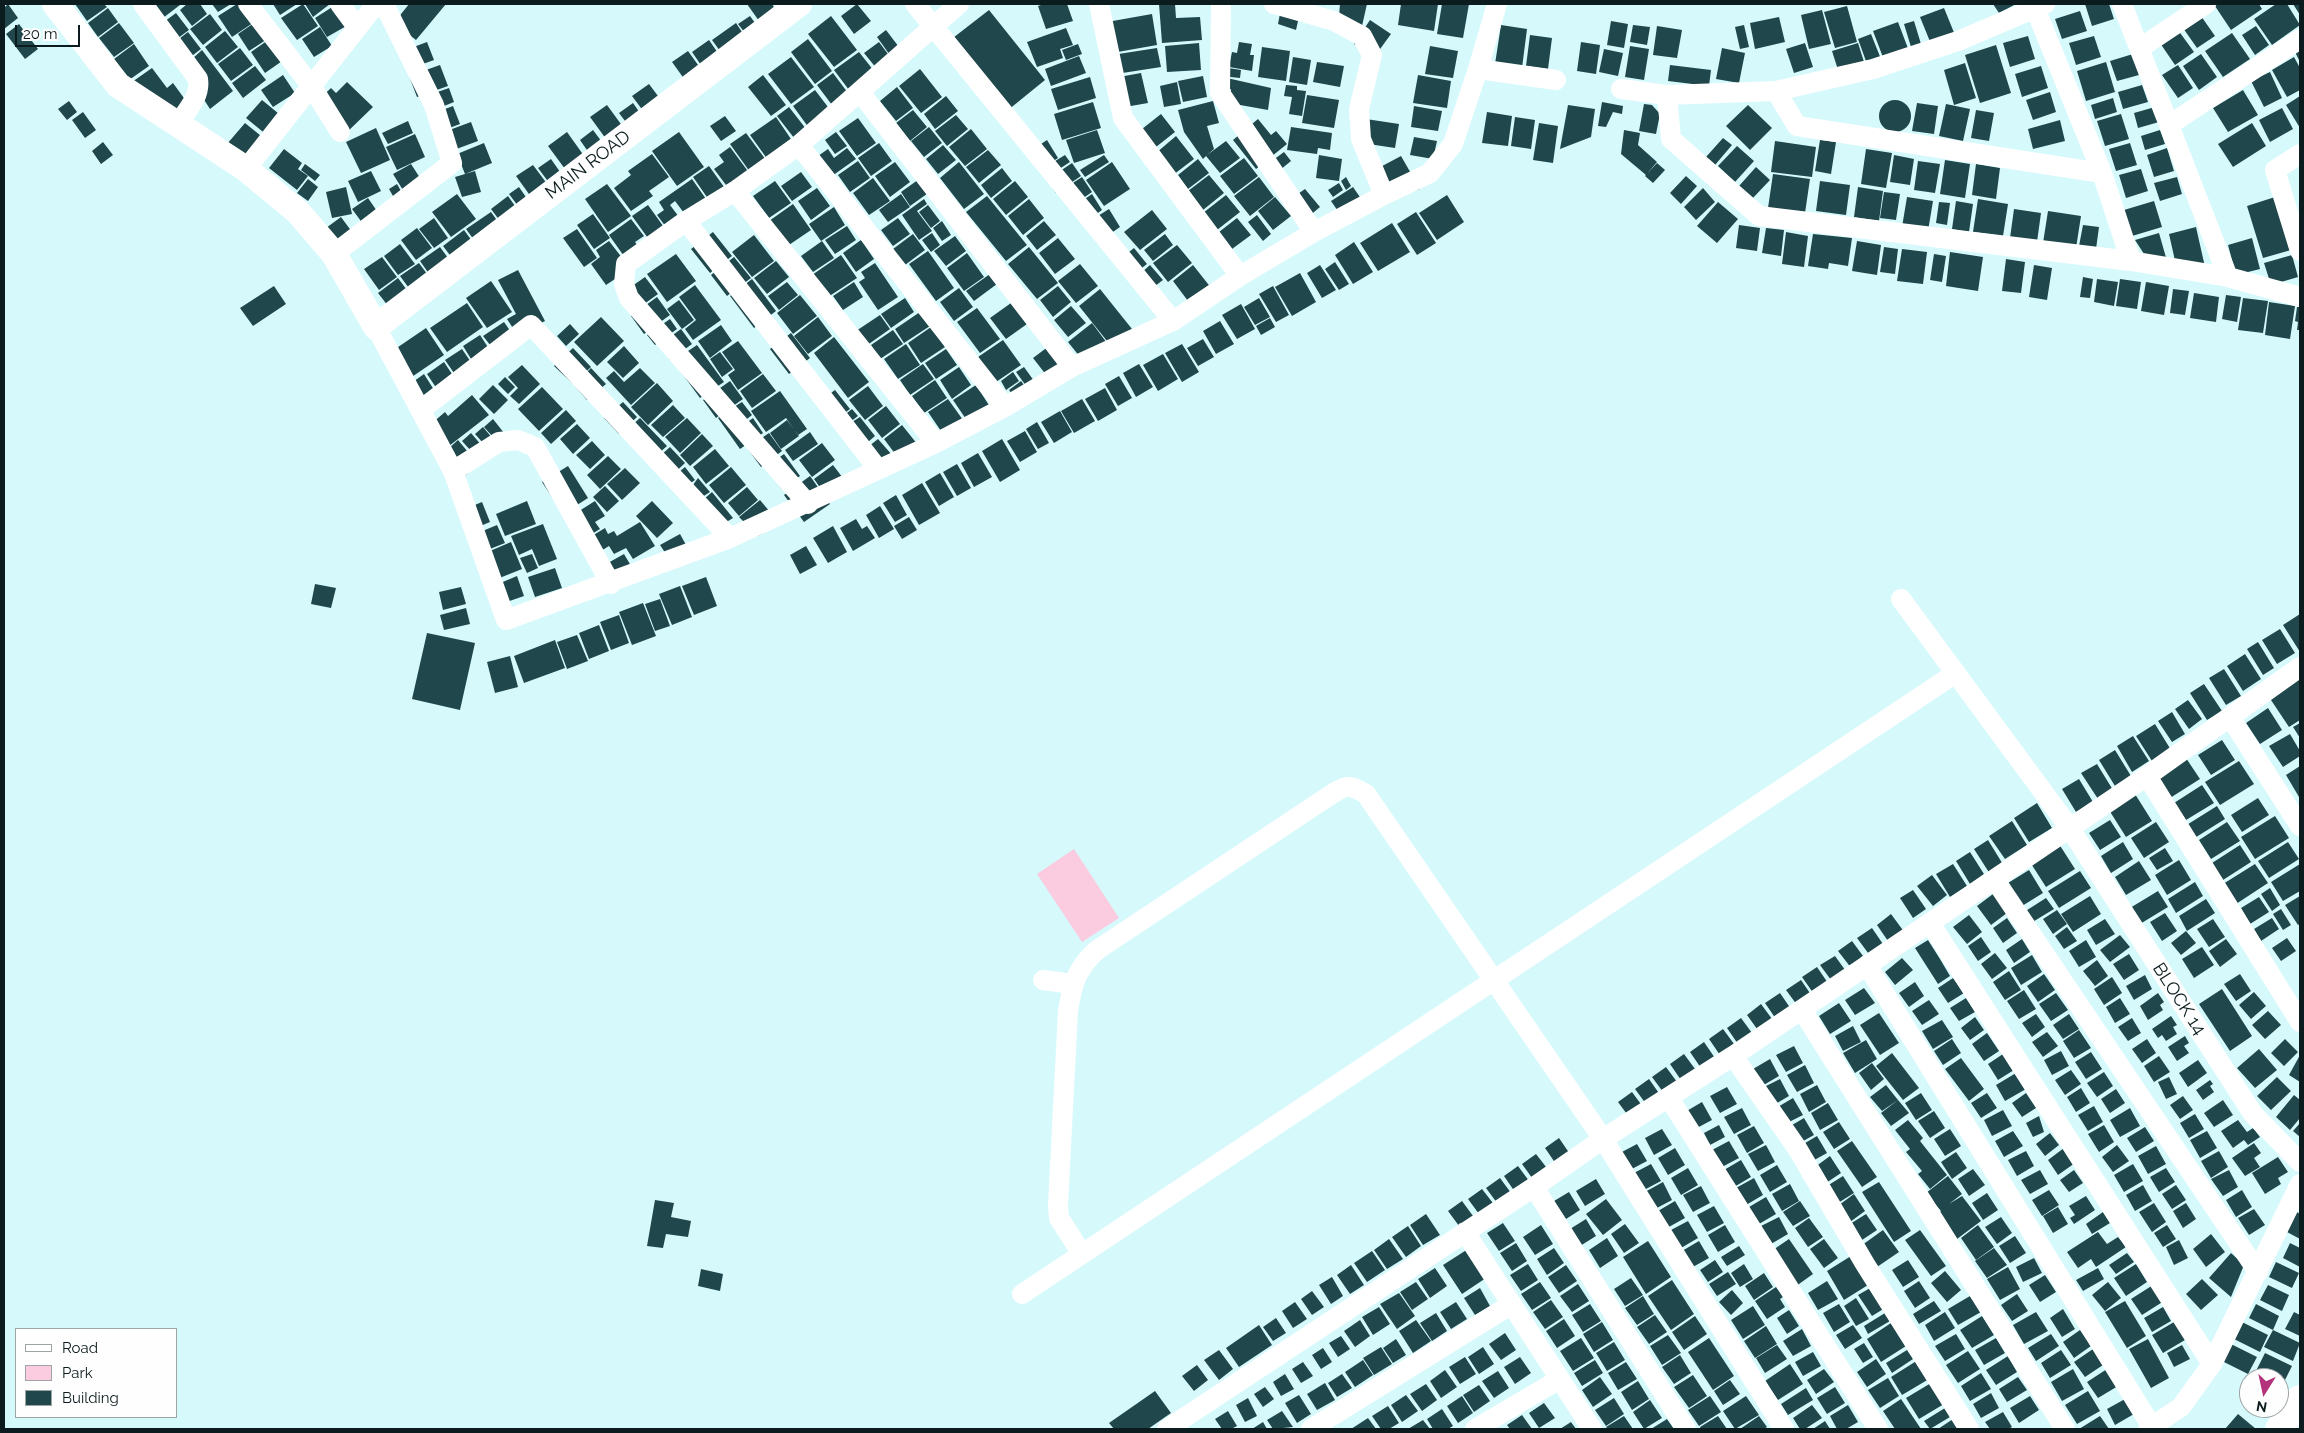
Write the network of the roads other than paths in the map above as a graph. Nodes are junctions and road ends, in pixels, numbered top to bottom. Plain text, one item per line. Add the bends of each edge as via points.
1 (55, 4) edge
2 (144, 4) edge
3 (248, 4) edge
4 (340, 4) edge
5 (376, 4) edge
6 (384, 4) edge
7 (799, 4) edge
8 (915, 4) edge
9 (959, 4) edge
10 (1099, 4) edge
11 (1221, 4) edge
12 (1274, 4) edge
13 (1497, 4) edge
14 (2122, 4) edge
15 (2206, 4) edge
16 (2040, 6) edge
17 (934, 24) junction
18 (357, 27) junction
19 (2300, 39) edge
20 (2140, 48) junction
21 (1478, 69) junction
22 (1556, 80) dead end
23 (312, 87) junction
24 (1621, 89) dead end
25 (1776, 90) junction
26 (860, 92) junction
27 (1667, 95) junction
28 (178, 124) junction
29 (2169, 125) junction
30 (340, 132) dead end
31 (799, 145) junction
32 (2300, 154) edge
33 (246, 169) junction
34 (2102, 173) junction
35 (735, 191) junction
36 (1384, 195) junction
37 (686, 221) junction
38 (1314, 232) junction
39 (2300, 251) edge
40 (334, 254) junction
41 (2131, 261) junction
42 (1240, 276) junction
43 (2228, 277) junction
44 (2300, 298) edge
45 (1173, 320) junction
46 (376, 326) junction
47 (1072, 367) junction
48 (1005, 407) junction
49 (422, 409) junction
50 (936, 443) junction
51 (878, 469) junction
52 (453, 471) junction
53 (808, 504) junction
54 (730, 538) junction
55 (611, 584) junction
56 (1901, 599) dead end
57 (2300, 667) edge
58 (1956, 673) junction
59 (2230, 717) junction
60 (2147, 776) junction
61 (2300, 826) edge
62 (2069, 827) junction
63 (1995, 880) junction
64 (1930, 923) junction
65 (1867, 965) junction
66 (1043, 980) dead end
67 (1494, 980) junction
68 (1072, 984) junction
69 (1802, 1010) junction
70 (2300, 1022) edge
71 (1733, 1056) junction
72 (1669, 1098) junction
73 (1603, 1139) junction
74 (2300, 1162) edge
75 (2300, 1184) edge
76 (1534, 1187) junction
77 (1465, 1232) junction
78 (1082, 1254) junction
79 (2258, 1272) junction
80 (1022, 1294) dead end
81 (1512, 1304) junction
82 (2212, 1364) junction
83 (1560, 1378) junction
84 (2300, 1399) edge
85 (1193, 1422) edge
86 (2150, 1428) edge
87 (1167, 1429) edge
88 (1312, 1429) edge
89 (1475, 1429) edge
90 (1592, 1429) edge
91 (1686, 1429) edge
92 (1784, 1429) edge
93 (1878, 1429) edge
94 (1969, 1429) edge
95 (2065, 1429) edge
96 (2279, 1429) edge

1 - 28 street via 118,85
2 - 28 street via 198,79 195,98
3 - 23 street
4 - 18 street
5 - 18 street
6 - 40 street via 434,105 452,163
7 - 46 street, MAIN ROAD
8 - 17 street
9 - 17 street
10 - 42 street via 1123,118
11 - 38 street via 1220,93
12 - 36 street via 1334,21 1362,36 1372,55 1359,109 1361,139
13 - 21 street
14 - 20 street
15 - 20 street
16 - 25 street via 1958,41 1873,69
16 - 34 street
17 - 26 street
17 - 45 street
18 - 23 street
19 - 29 street
20 - 29 street
21 - 22 street
21 - 36 street via 1453,144 1430,174
23 - 30 street
23 - 33 street
24 - 27 street
25 - 27 street
25 - 34 street via 1797,126
26 - 31 street
26 - 47 street
27 - 41 street via 1671,139 1759,216
28 - 33 street
29 - 43 street
31 - 35 street
31 - 48 street
32 - 39 street via 2275,170
33 - 40 street via 298,212
34 - 41 street
35 - 37 street
35 - 50 street
36 - 38 street
37 - 51 street
37 - 53 street via 626,264 624,284 630,298
38 - 42 street
40 - 46 street
41 - 43 street
42 - 45 street
43 - 44 street
45 - 47 street
46 - 49 street
47 - 48 street
48 - 50 street
49 - 52 street
49 - 54 street via 531,325
50 - 51 street
51 - 53 street
52 - 55 street via 499,442 518,440 535,447
52 - 55 street via 506,620
53 - 54 street
54 - 55 street
56 - 58 street, BLOCK 14
57 - 59 street
58 - 62 street, BLOCK 14
58 - 67 street
59 - 60 street
59 - 61 street
60 - 62 street
60 - 70 street
62 - 63 street
62 - 74 street, BLOCK 14 via 2253,1114
63 - 64 street
63 - 79 street
64 - 65 street
64 - 82 street
65 - 69 street
65 - 86 street
66 - 68 street
67 - 68 street via 1366,794 1346,786 1097,950 1088,958
67 - 73 street
67 - 78 street
68 - 78 street via 1058,1205 1059,1218
69 - 71 street
69 - 95 street
71 - 72 street
71 - 94 street via 1797,1148 1865,1264
72 - 73 street
72 - 93 street
73 - 76 street
73 - 92 street
75 - 79 street
76 - 77 street
76 - 91 street
77 - 81 street
77 - 85 street
78 - 80 street
79 - 82 street
81 - 83 street
81 - 88 street
82 - 86 street via 2180,1407
83 - 89 street
83 - 90 street
84 - 96 main road
85 - 87 street

